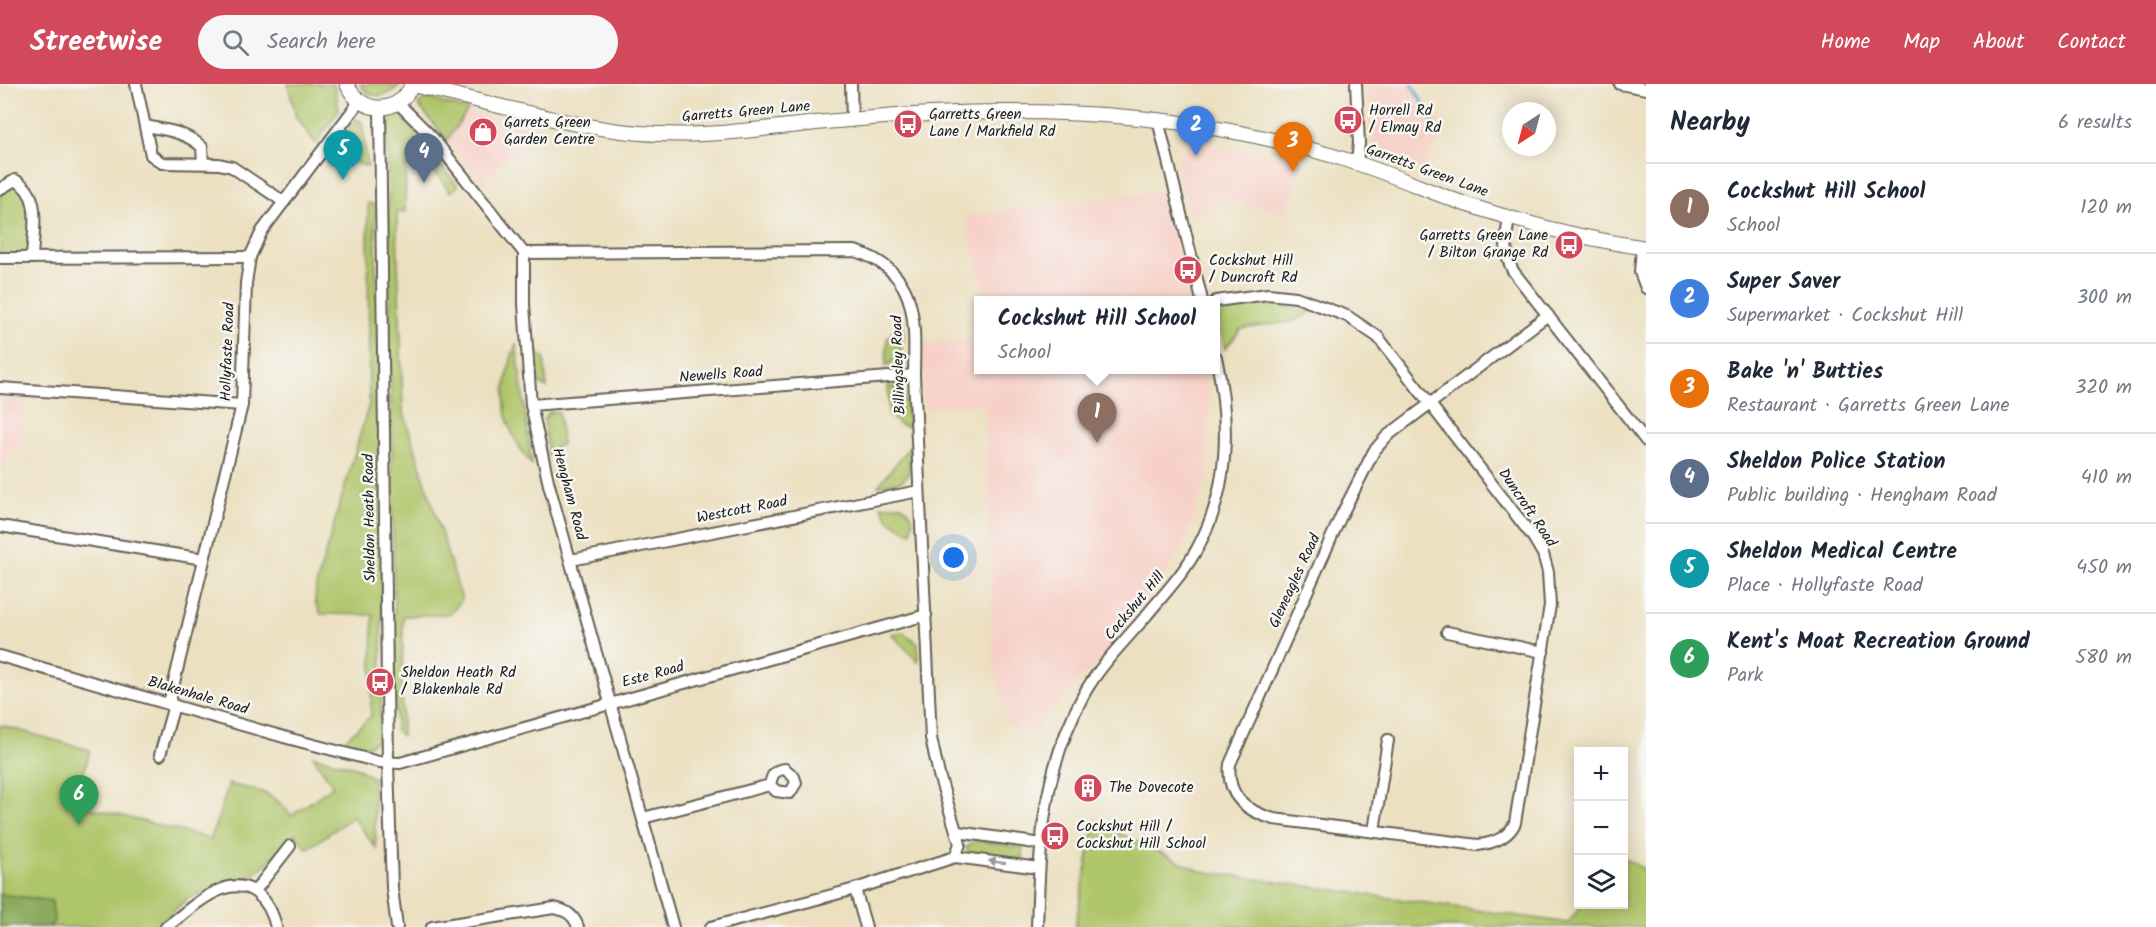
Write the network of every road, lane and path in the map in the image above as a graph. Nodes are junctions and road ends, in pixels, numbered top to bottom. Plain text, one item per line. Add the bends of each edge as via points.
1 (136, 84) edge
2 (346, 84) edge
3 (851, 84) edge
4 (1356, 84) edge
5 (1620, 84) edge
6 (412, 85) edge
7 (1645, 88) edge
8 (359, 102) junction
9 (398, 103) junction
10 (380, 108) junction
11 (852, 119) junction
12 (1158, 120) junction
13 (146, 126) junction
14 (1357, 163) junction
15 (203, 164) junction
16 (0, 189) edge
17 (285, 202) junction
18 (1509, 217) junction
19 (1644, 248) edge
20 (524, 253) junction
21 (250, 256) junction
22 (0, 258) edge
23 (32, 258) junction
24 (1646, 288) edge
25 (1201, 296) edge
26 (1220, 300) edge
27 (1548, 315) junction
28 (1220, 374) edge
29 (914, 375) junction
30 (0, 388) edge
31 (1431, 404) junction
32 (242, 405) junction
33 (531, 405) junction
34 (1646, 441) edge
35 (919, 491) junction
36 (0, 526) edge
37 (204, 559) junction
38 (572, 560) junction
39 (926, 615) junction
40 (1447, 632) dead end
41 (1543, 652) junction
42 (0, 656) edge
43 (609, 703) junction
44 (172, 704) junction
45 (1388, 740) dead end
46 (160, 755) dead end
47 (388, 764) junction
48 (770, 785) dead end
49 (643, 818) junction
50 (1374, 831) junction
51 (958, 832) junction
52 (1042, 844) junction
53 (290, 846) dead end
54 (955, 857) junction
55 (1040, 868) junction
56 (855, 889) junction
57 (255, 891) junction
58 (167, 927) edge
59 (276, 927) edge
60 (397, 927) edge
61 (432, 927) edge
62 (578, 927) edge
63 (673, 927) edge
64 (711, 927) edge
65 (866, 927) edge
66 (1037, 927) edge

1 - 13 street
2 - 8 street
3 - 11 street
4 - 14 street
5 - 7 street
6 - 9 street
6 - 11 street, Garretts Green Lane via 592,126 657,134 724,132
8 - 10 street
8 - 17 street, Hollyfaste Road
9 - 10 street
9 - 20 street via 433,138
10 - 47 street, Sheldon Heath Road
11 - 12 street, Garretts Green Lane via 983,113
12 - 14 street, Garretts Green Lane via 1239,132
12 - 25 street
13 - 15 street via 192,138 202,147
13 - 15 street via 151,155 162,163
14 - 18 street, Garretts Green Lane
15 - 17 street via 232,167
16 - 23 street via 15,180 26,186 34,199
17 - 21 street, Hollyfaste Road via 262,231
18 - 19 street, Garretts Green Lane
18 - 27 street via 1506,257
19 - 24 street via 1640,272
20 - 29 street, Billingsley Road via 844,250 864,254 890,270 911,303 915,322
20 - 33 street, Hengham Road
21 - 23 street
21 - 32 street, Hollyfaste Road
22 - 23 street
26 - 31 street, Duncroft Road via 1280,294 1319,303 1347,315 1388,347
27 - 31 street, Gleneagles Road
27 - 34 street
28 - 52 street, Cockshut Hill via 1226,419 1218,499 1198,548 1175,582 1085,693 1057,752 1046,798
29 - 33 street, Newells Road
29 - 35 street, Billingsley Road
30 - 32 street
31 - 41 street, Duncroft Road via 1542,554 1551,587
31 - 50 street, Gleneagles Road via 1387,436 1374,451 1230,764 1233,792 1257,815
32 - 37 street, Hollyfaste Road
33 - 38 street, Hengham Road via 549,485
35 - 38 street, Westcott Road
35 - 39 street, Billingsley Road
36 - 37 street
37 - 44 street, Hollyfaste Road
38 - 43 street, Hengham Road
39 - 43 street, Este Road
39 - 51 street, Billingsley Road via 931,738
40 - 41 street
41 - 50 street, Duncroft Road via 1515,823 1507,836 1478,845
42 - 44 street, Blakenhale Road
43 - 47 street, Este Road
43 - 49 street, Hengham Road
44 - 46 street, Hollyfaste Road
44 - 47 street, Blakenhale Road
45 - 50 street
47 - 60 street, Sheldon Heath Road
48 - 49 street
49 - 63 street, Hengham Road
51 - 52 street
51 - 54 street via 960,844
52 - 55 street, Cockshut Hill
53 - 57 street
55 -> 54 street
54 - 56 street
55 - 66 street, Cockshut Hill
56 - 64 street
56 - 65 street
57 - 58 street via 241,886 220,890
57 - 59 street via 273,914
61 - 62 street via 554,908 567,911

